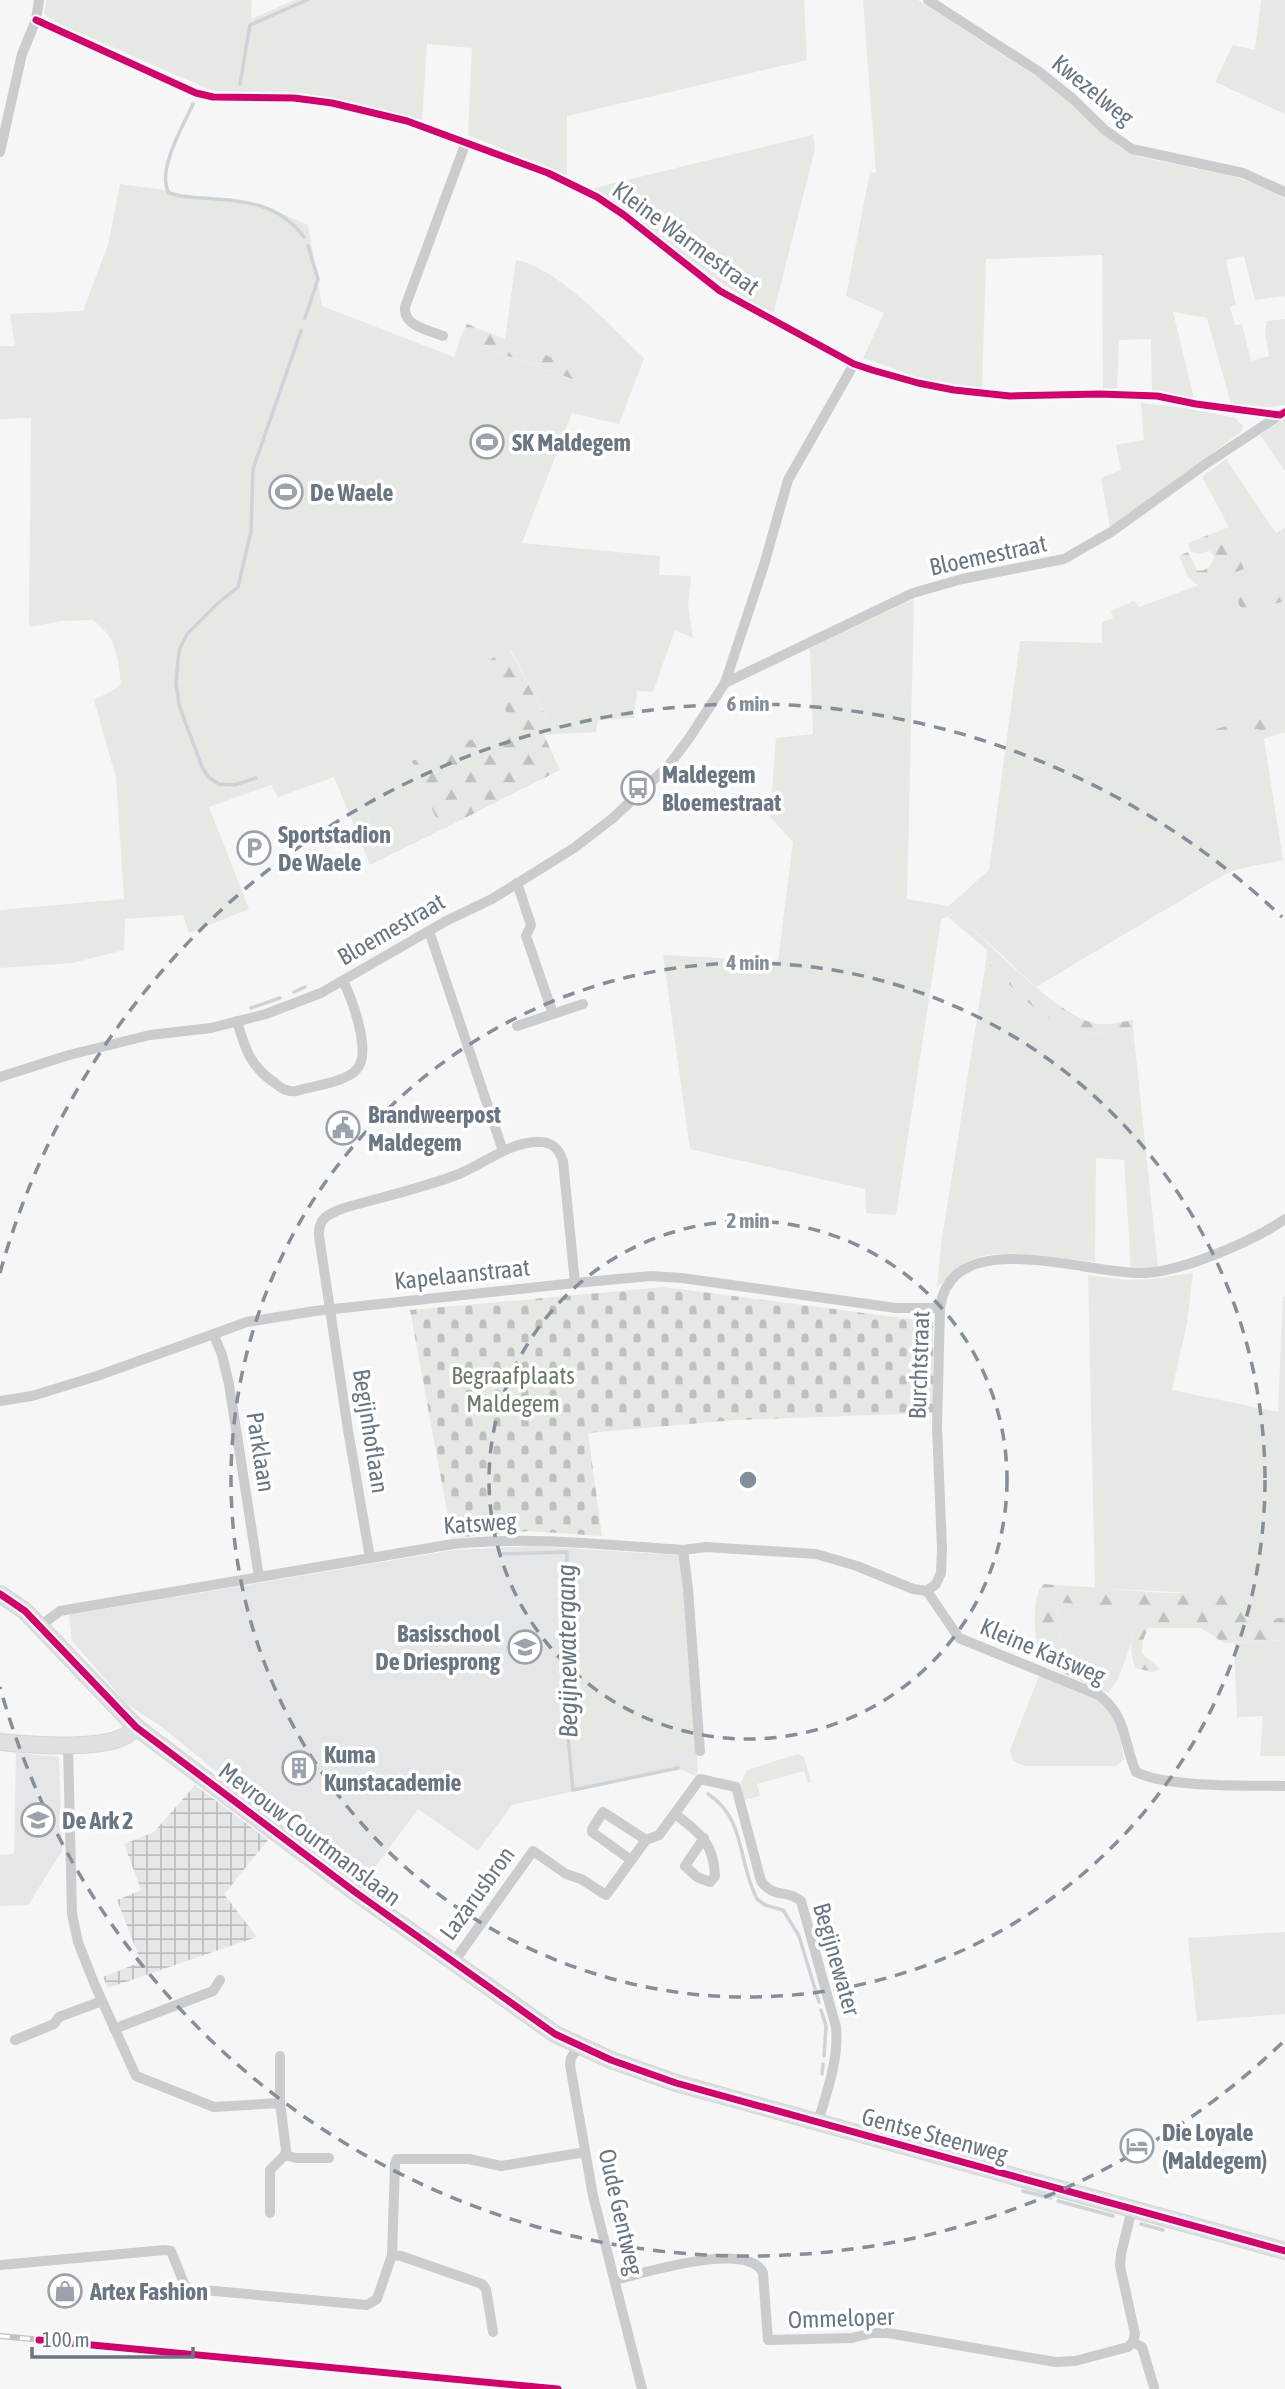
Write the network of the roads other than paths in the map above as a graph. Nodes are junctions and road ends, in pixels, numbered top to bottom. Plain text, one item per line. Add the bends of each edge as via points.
1 (39, 0) edge
2 (928, 0) edge
3 (36, 20) junction
4 (466, 142) junction
5 (0, 152) edge
6 (1285, 192) edge
7 (443, 336) dead end
8 (853, 364) junction
9 (1282, 414) edge
10 (725, 683) junction
11 (517, 883) junction
12 (429, 931) junction
13 (343, 981) junction
14 (583, 1004) dead end
15 (553, 1014) junction
16 (237, 1021) junction
17 (517, 1026) dead end
18 (0, 1077) edge
19 (503, 1151) junction
20 (1285, 1219) edge
21 (575, 1283) junction
22 (940, 1308) junction
23 (331, 1310) junction
24 (214, 1335) junction
25 (0, 1401) edge
26 (683, 1550) junction
27 (370, 1558) junction
28 (259, 1577) junction
29 (927, 1591) junction
30 (0, 1594) edge
31 (40, 1626) junction
32 (136, 1727) junction
33 (0, 1742) edge
34 (68, 1745) junction
35 (700, 1751) dead end
36 (700, 1779) joint
37 (1285, 1786) edge
38 (675, 1814) junction
39 (705, 1838) dead end
40 (646, 1840) junction
41 (631, 1860) junction
42 (453, 1963) junction
43 (220, 1980) dead end
44 (102, 2001) junction
45 (114, 2029) junction
46 (15, 2040) dead end
47 (579, 2046) junction
48 (280, 2056) dead end
49 (280, 2103) junction
50 (818, 2122) junction
51 (585, 2152) junction
52 (285, 2155) junction
53 (329, 2158) dead end
54 (1132, 2209) junction
55 (270, 2213) dead end
56 (1285, 2251) edge
57 (392, 2256) junction
58 (0, 2265) edge
59 (615, 2280) junction
60 (493, 2332) dead end
61 (1133, 2342) junction
62 (1154, 2387) dead end
63 (642, 2389) edge

1 - 3 street
2 - 6 street, Kwezelweg via 1038,71 1132,149 1243,173
3 - 4 street, Kleine Warmestraat via 196,93 332,103 407,121
3 - 5 street via 22,54
4 - 7 street via 405,307 406,318 413,324
4 - 8 street, Kleine Warmestraat via 597,197 720,291
8 - 9 street, Kleine Warmestraat via 954,390 1010,396 1157,396
8 - 10 street, Bloemestraat via 788,480
9 - 10 street, Bloemestraat via 1111,532 1064,559 913,593
10 - 11 street, Bloemestraat via 669,765 613,818
11 - 12 street, Bloemestraat
11 - 15 street via 531,925 526,936
12 - 13 street, Bloemestraat
12 - 19 street
13 - 16 street, Bloemestraat via 267,1014
13 - 16 street via 363,1046 361,1062 349,1075 296,1091 281,1088 254,1066
14 - 15 street
15 - 17 street
16 - 18 street, Bloemestraat via 150,1035
19 - 21 street via 547,1142 560,1152
19 - 23 street, Begijnhoflaan via 460,1173 322,1219 319,1236
20 - 22 street, Burchtstraat via 1195,1262 1147,1273 1008,1259 972,1265 949,1283
21 - 22 street, Kapelaanstraat via 682,1278 896,1308
21 - 23 street, Kapelaanstraat
22 - 29 street, Burchtstraat via 941,1573
23 - 24 street, Kapelaanstraat via 247,1322
23 - 27 street, Begijnhoflaan
24 - 25 street, Kapelaanstraat via 97,1376
24 - 28 street, Parklaan via 229,1384
26 - 27 street, Katsweg via 489,1541
26 - 29 street, Katsweg via 706,1547 816,1554
26 - 35 street
27 - 28 street, Katsweg
28 - 31 street, Katsweg via 60,1611
29 - 37 street, Kleine Katsweg via 959,1639 1108,1701 1122,1724 1136,1772 1149,1779
30 - 31 street, Mevrouw Courtmanslaan
31 - 32 street, Mevrouw Courtmanslaan
32 - 34 street via 122,1738
32 - 42 street, Mevrouw Courtmanslaan
33 - 34 street
34 - 44 street via 72,1914
36 - 38 street, Lazarusbron
36 - 50 street, Begijnewater via 736,1787 761,1881 766,1889 801,1901 836,2027 835,2062
38 - 39 street
38 - 40 street, Lazarusbron via 659,1835
40 - 41 street, Lazarusbron
40 - 41 street via 603,1812 592,1832
41 - 42 street, Lazarusbron via 606,1895 533,1851
42 - 47 street, Mevrouw Courtmanslaan
43 - 45 street via 213,1991
44 - 45 street
44 - 46 street
45 - 49 street via 136,2076 214,2107
47 - 50 street, Gentse Steenweg via 676,2083
47 - 51 street, Oude Gentweg via 570,2065
48 - 49 street
49 - 52 street
50 - 54 street, Gentse Steenweg
51 - 57 street via 501,2166 469,2159 397,2160
51 - 59 street, Oude Gentweg
52 - 53 street
52 - 55 street via 270,2170
54 - 56 street, Gentse Steenweg
54 - 61 street via 1120,2266
57 - 58 street via 377,2299 367,2305 192,2289 185,2286 171,2251 164,2250
57 - 60 street via 482,2284
59 - 61 street, Ommeloper via 705,2260 748,2260 763,2273 766,2334 773,2342 888,2333 1055,2362 1075,2361
59 - 63 street, Oude Gentweg
61 - 62 street via 1142,2347

